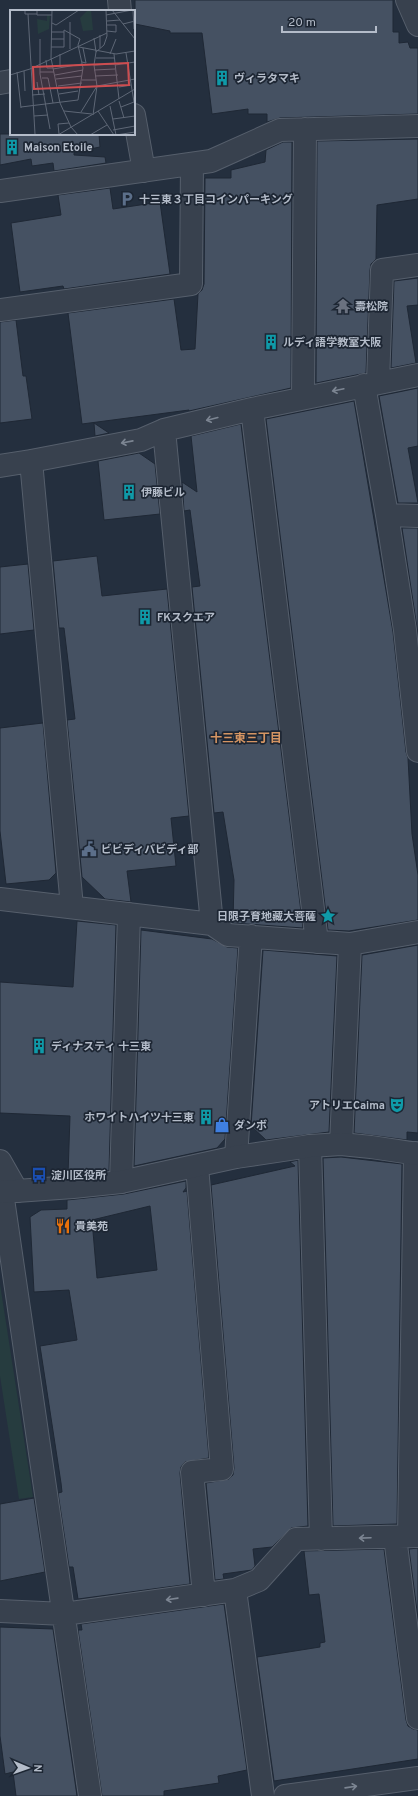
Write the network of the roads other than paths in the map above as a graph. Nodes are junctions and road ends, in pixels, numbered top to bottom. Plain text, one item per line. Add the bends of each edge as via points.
1 (119, 0) edge
2 (407, 0) edge
3 (120, 10) edge
4 (418, 25) edge
5 (10, 81) edge
6 (0, 83) edge
7 (135, 122) edge
8 (418, 126) edge
9 (305, 129) junction
10 (192, 164) junction
11 (144, 171) junction
12 (0, 191) edge
13 (418, 265) edge
14 (0, 310) edge
15 (418, 375) edge
16 (371, 383) junction
17 (303, 398) junction
18 (252, 409) junction
19 (164, 430) junction
20 (32, 461) junction
21 (0, 466) edge
22 (387, 514) junction
23 (418, 516) edge
24 (418, 751) edge
25 (0, 899) edge
26 (72, 907) junction
27 (129, 914) junction
28 (212, 924) junction
29 (418, 932) edge
30 (252, 936) junction
31 (318, 942) junction
32 (350, 944) junction
33 (341, 1144) junction
34 (310, 1146) junction
35 (417, 1153) edge
36 (236, 1157) junction
37 (0, 1161) edge
38 (197, 1166) junction
39 (121, 1182) junction
40 (7, 1191) edge
41 (408, 1536) edge
42 (321, 1539) junction
43 (235, 1590) junction
44 (204, 1595) junction
45 (0, 1611) edge
46 (64, 1614) junction
47 (418, 1718) edge
48 (418, 1778) edge
49 (90, 1796) edge
50 (263, 1796) edge
51 (285, 1796) edge

1 - 3 street
2 - 4 street
5 - 6 street
7 - 11 street
8 - 9 street
9 - 10 street via 280,130 211,161
9 - 17 street
10 - 11 street
10 - 14 street via 191,284
11 - 12 street
13 - 16 street via 382,270
15 - 16 street
16 -> 17 street
16 - 22 street
17 - 18 street
18 -> 19 street
18 - 31 street
19 -> 20 street via 141,440
19 - 28 street
20 - 21 street
20 - 26 street
22 - 23 street
22 - 24 street via 405,630
25 - 26 street
26 - 27 street
27 - 28 street
27 - 39 street
28 - 30 street via 228,934
29 - 32 street
30 - 31 street
30 - 36 street
31 - 32 street
32 - 33 street
33 - 34 street
33 - 35 street
34 - 36 street
34 - 42 street
35 - 41 street
36 - 38 street
37 - 40 street
38 - 39 street
38 - 44 street via 222,1469 192,1472
39 - 40 street
40 - 46 street
41 -> 42 street
41 - 47 street
42 - 43 street via 296,1539 259,1580
43 - 44 street
43 - 50 street
44 -> 46 street
45 - 46 street
46 - 49 street
51 -> 48 street

